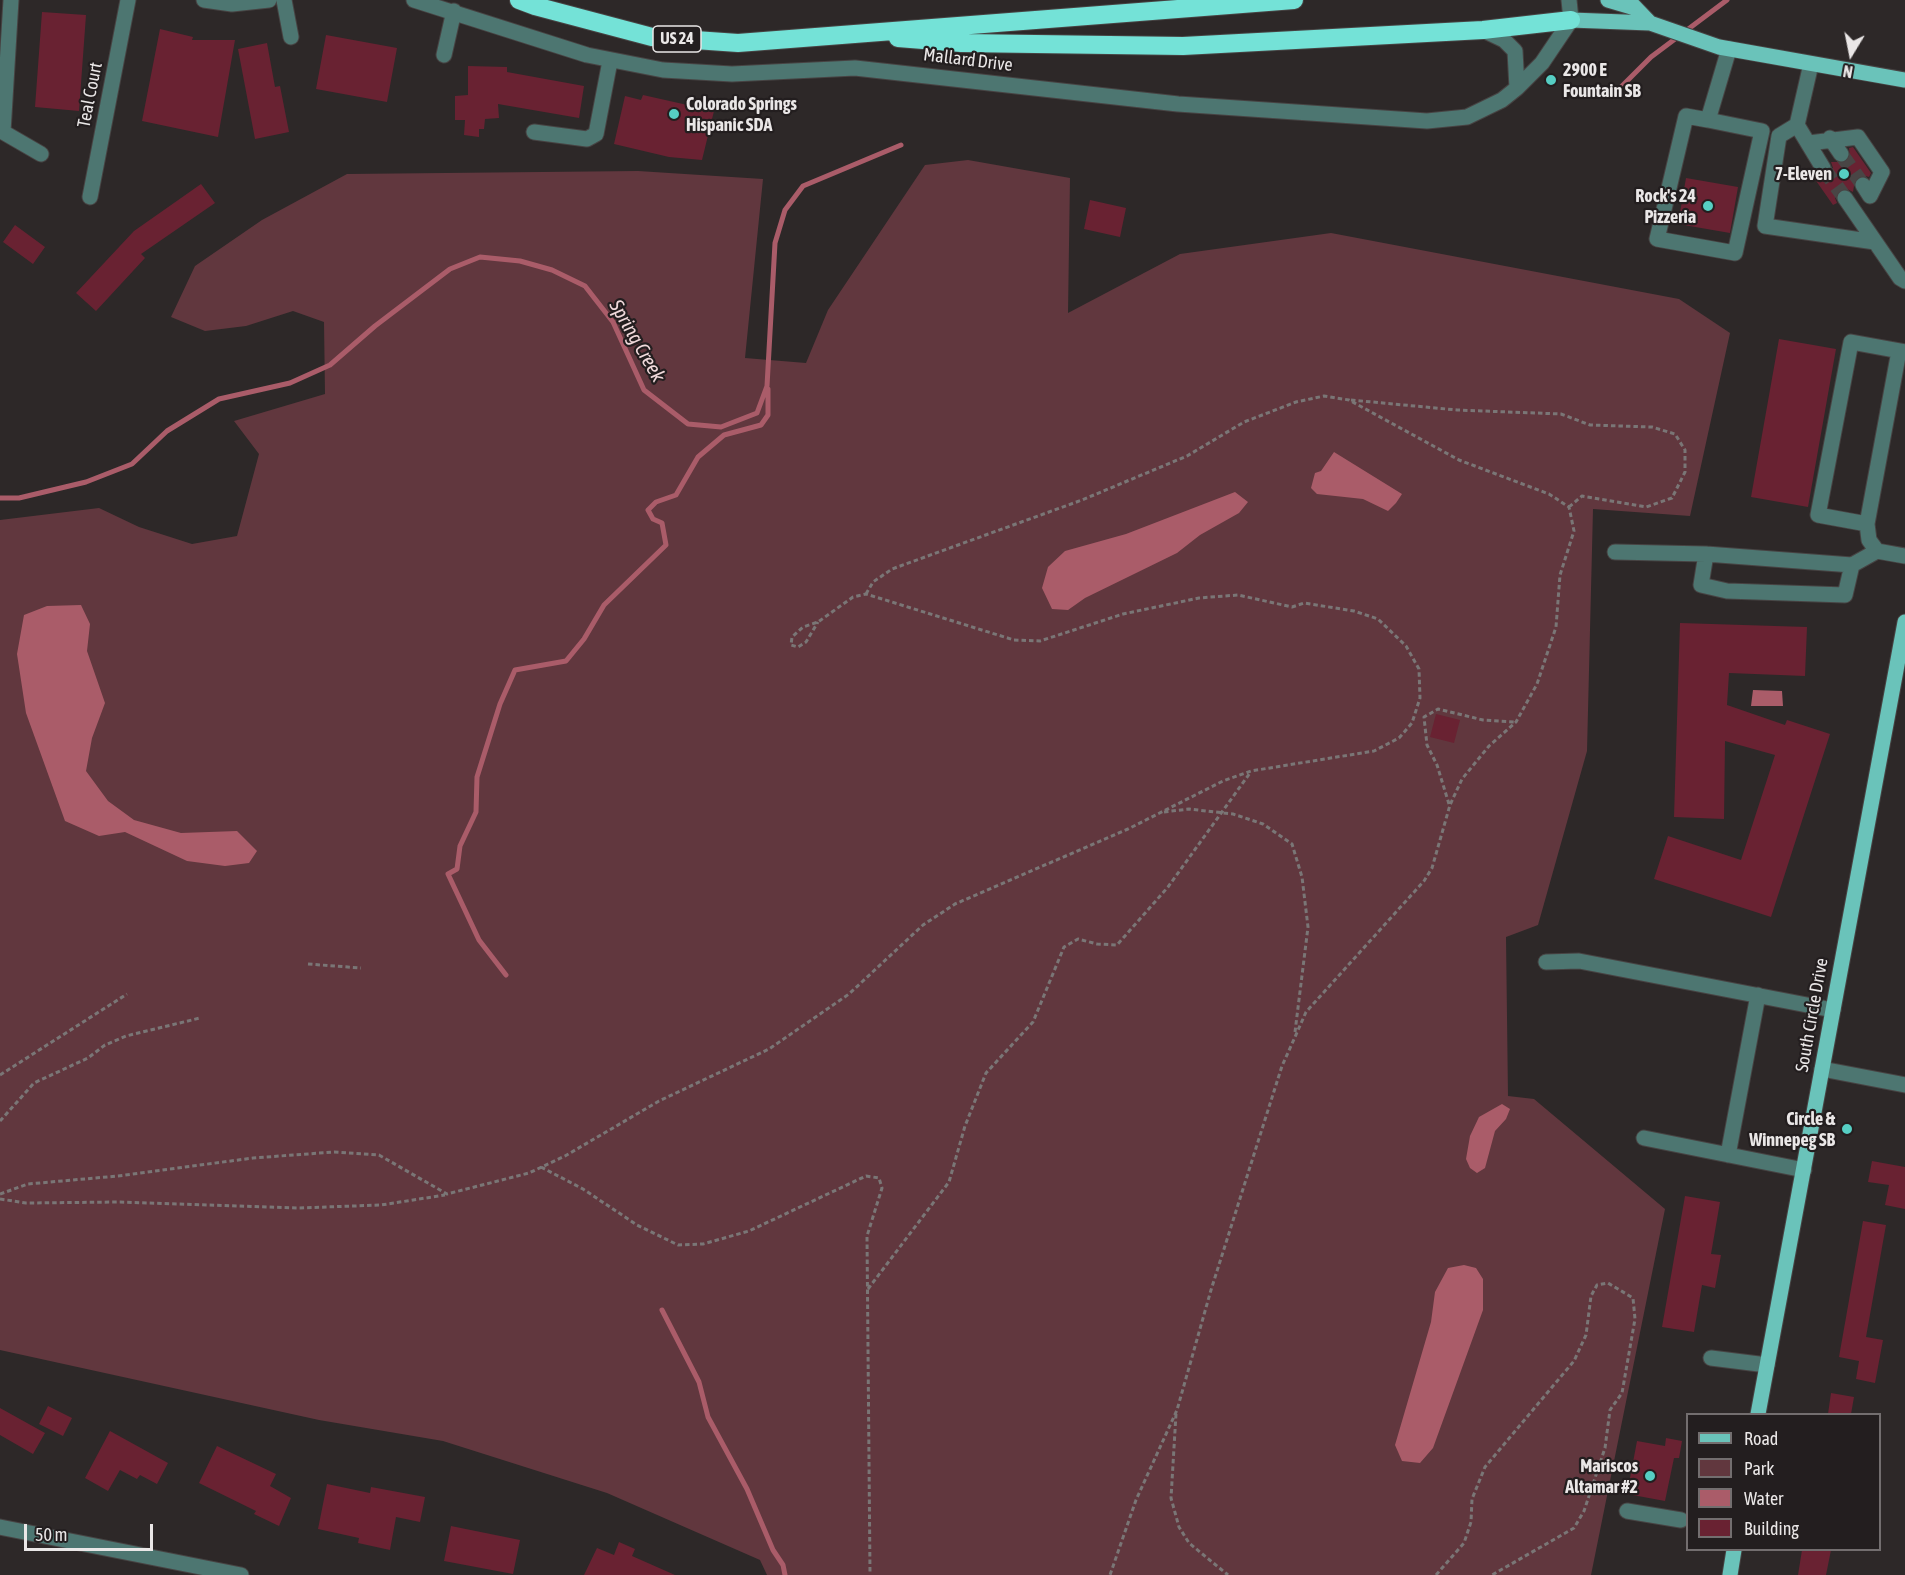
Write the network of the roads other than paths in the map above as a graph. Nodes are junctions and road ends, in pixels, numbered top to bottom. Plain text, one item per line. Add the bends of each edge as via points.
1 (11, 0) edge
2 (128, 0) edge
3 (204, 0) edge
4 (269, 0) edge
5 (284, 0) edge
6 (414, 0) edge
7 (519, 0) edge
8 (1294, 0) edge
9 (1569, 0) edge
10 (1608, 0) edge
11 (1632, 4) edge
12 (454, 12) junction
13 (1571, 20) junction
14 (1650, 23) junction
15 (1483, 30) junction
16 (839, 34) junction
17 (291, 37) dead end
18 (1724, 48) junction
19 (444, 55) dead end
20 (610, 61) junction
21 (1811, 64) junction
22 (1901, 76) edge
23 (1518, 88) junction
24 (1708, 120) junction
25 (1797, 125) junction
26 (2, 132) edge
27 (534, 132) dead end
28 (1830, 138) junction
29 (1809, 143) junction
30 (41, 154) dead end
31 (1841, 154) tunnel mouth
32 (1823, 168) tunnel mouth
33 (90, 197) dead end
34 (1845, 198) tunnel mouth
35 (1858, 218) junction
36 (1875, 242) junction
37 (1905, 281) edge
38 (1902, 351) edge
39 (1867, 524) junction
40 (1877, 551) junction
41 (1615, 552) dead end
42 (1706, 554) junction
43 (1905, 556) edge
44 (1852, 565) junction
45 (1905, 622) edge
46 (1546, 962) dead end
47 (1758, 996) junction
48 (1833, 1010) junction
49 (1822, 1069) junction
50 (1905, 1085) edge
51 (1644, 1138) dead end
52 (1728, 1155) junction
53 (1804, 1170) junction
54 (1711, 1359) dead end
55 (1767, 1365) junction
56 (1758, 1413) edge
57 (1627, 1511) dead end
58 (1681, 1520) dead end
59 (0, 1527) edge
60 (1734, 1551) edge
61 (241, 1575) edge
62 (1730, 1575) edge

1 - 26 street
2 - 33 street, Teal Court
3 - 4 street via 232,4
5 - 17 street
6 - 12 street, Mallard Drive
7 - 16 highway, US 24 via 652,37 738,43
8 - 16 highway, US 24
9 - 13 street
10 - 11 main road
11 - 14 main road
12 - 19 street
12 - 20 street, Mallard Drive
13 - 14 main road
13 - 15 highway
13 - 23 street, Mallard Drive via 1542,63
14 - 18 main road
15 - 16 highway via 1183,46 961,43
15 - 23 street via 1504,40 1515,51
18 - 21 main road
18 - 24 street
20 - 23 street, Mallard Drive via 663,70 732,74 855,68 1178,104 1427,121 1467,117
20 - 27 street via 596,134 587,139
21 - 22 main road
21 - 25 street
24 - 24 street via 1686,116 1657,239 1735,253 1762,131
25 - 29 street
25 - 36 street via 1779,136 1765,226
26 - 30 street
28 - 29 street
28 - 31 street
28 - 35 street via 1858,137 1882,172 1866,190
29 - 32 street
34 - 35 street
35 - 36 street
36 - 37 street
38 - 39 street
38 - 39 street via 1851,342 1818,515
39 - 40 street via 1869,540
40 - 43 street
40 - 44 street
41 - 42 street
42 - 44 street
42 - 44 street via 1701,585 1727,591 1845,595
45 - 48 main road, South Circle Drive
46 - 47 street via 1579,961
47 - 48 street
47 - 52 street
48 - 49 main road, South Circle Drive
49 - 50 street
49 - 53 main road, South Circle Drive
51 - 52 street
52 - 53 street
53 - 55 main road, South Circle Drive
54 - 55 street
55 - 56 main road, South Circle Drive
57 - 58 street
59 - 61 street
60 - 62 main road

